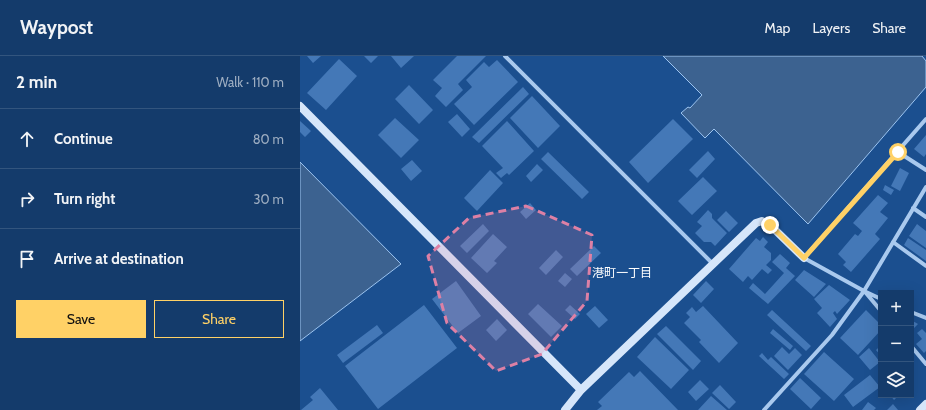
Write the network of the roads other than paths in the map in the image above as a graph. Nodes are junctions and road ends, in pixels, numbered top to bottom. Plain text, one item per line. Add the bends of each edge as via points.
1 (506, 56) edge
2 (300, 106) edge
3 (926, 119) edge
4 (898, 152) junction
5 (926, 170) edge
6 (926, 187) edge
7 (913, 208) junction
8 (926, 217) edge
9 (893, 242) junction
10 (804, 258) junction
11 (713, 264) junction
12 (926, 266) edge
13 (864, 292) junction
14 (878, 298) edge
15 (878, 308) edge
16 (914, 313) edge
17 (926, 318) edge
18 (914, 350) edge
19 (926, 364) edge
20 (581, 390) junction
21 (926, 404) edge
22 (565, 410) edge
23 (764, 410) edge
24 (920, 410) edge

1 - 11 street
2 - 20 street
3 - 4 street
4 - 5 street
4 - 10 street
6 - 7 street
7 - 8 street
7 - 9 street
9 - 12 street
9 - 13 street
10 - 11 street via 770,225 762,221 756,223
10 - 13 street
11 - 20 street
13 - 14 street
13 - 15 street
13 - 23 street via 832,335
16 - 17 street
18 - 19 street
20 - 22 street
21 - 24 street

